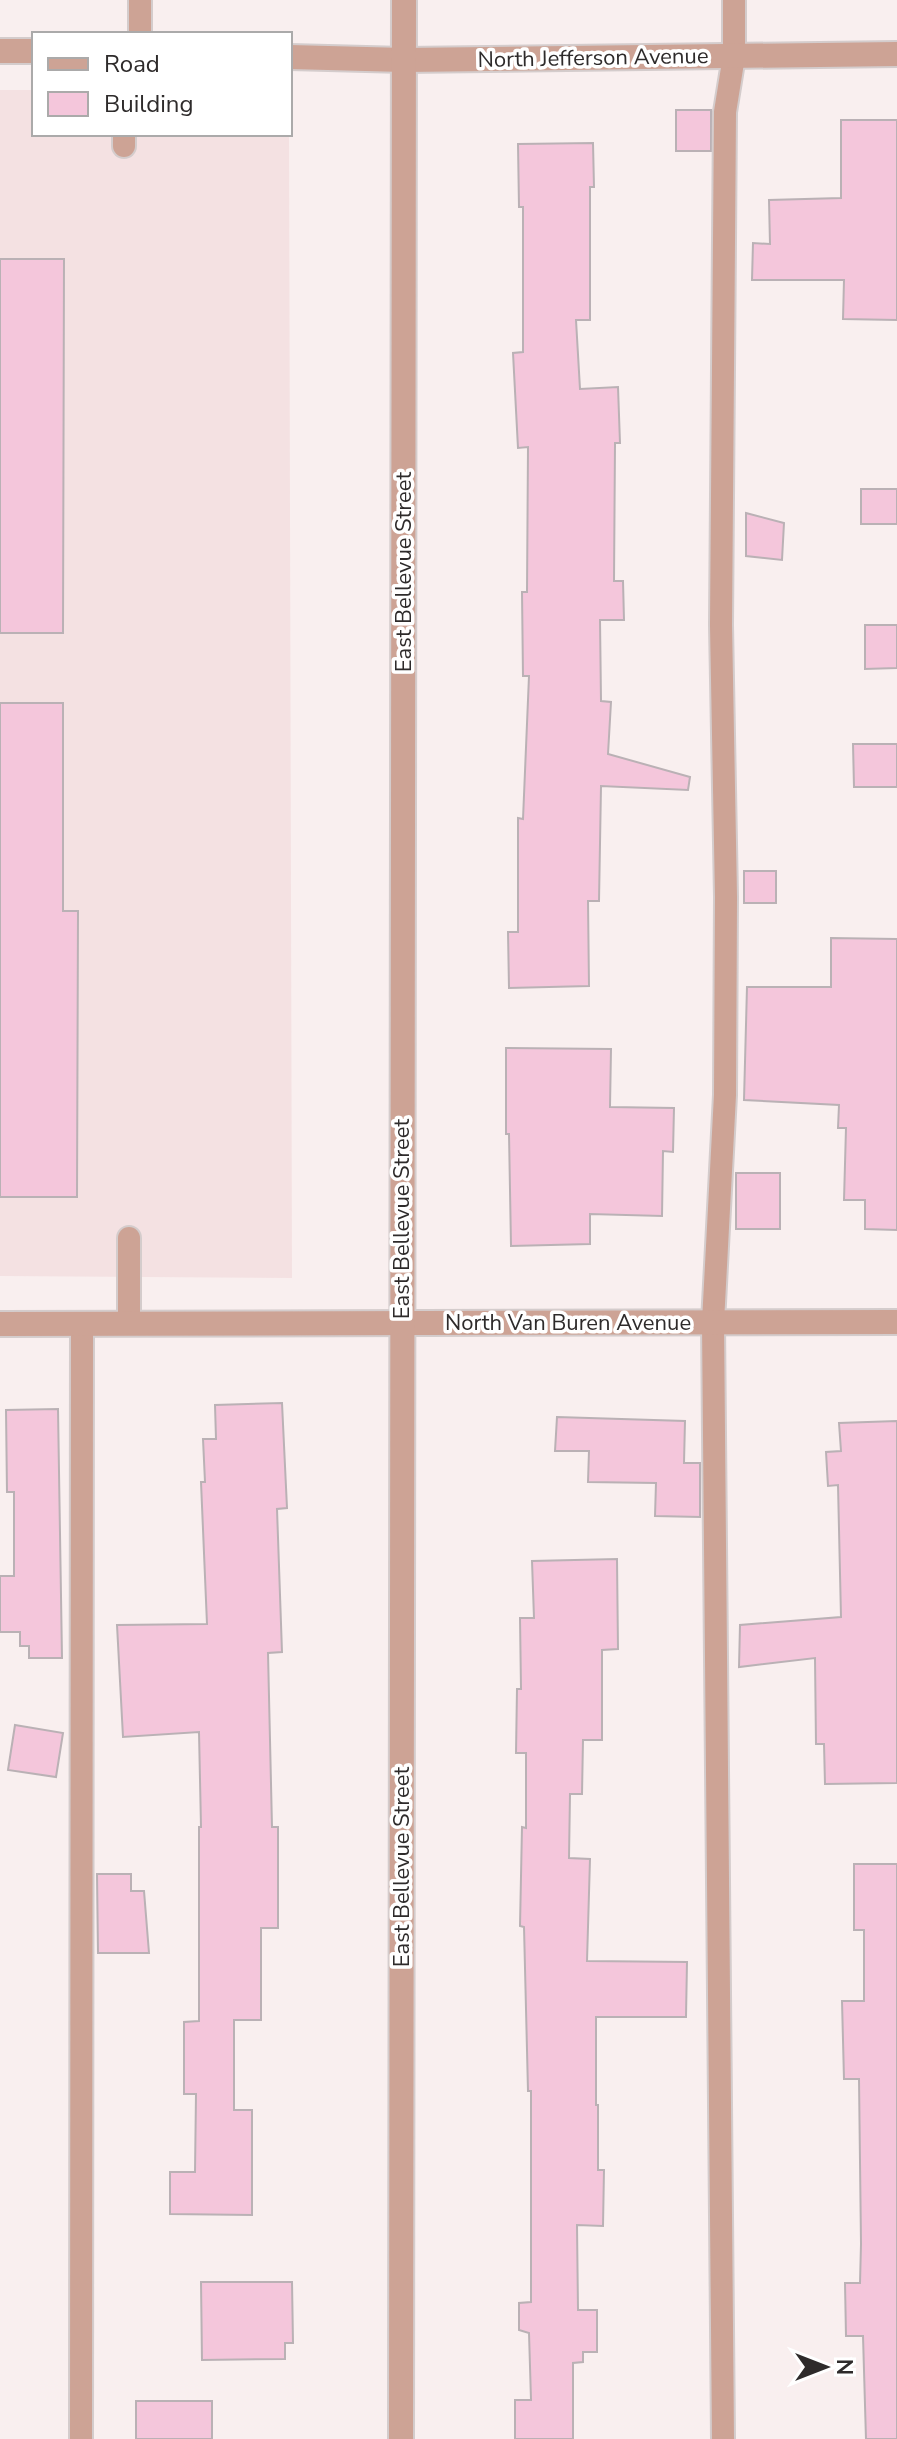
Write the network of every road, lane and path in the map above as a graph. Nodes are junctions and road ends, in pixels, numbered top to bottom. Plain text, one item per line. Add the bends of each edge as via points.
1 (140, 0) edge
2 (404, 0) edge
3 (734, 0) edge
4 (140, 32) edge
5 (0, 51) edge
6 (32, 51) edge
7 (897, 54) edge
8 (734, 56) junction
9 (292, 57) edge
10 (404, 60) junction
11 (129, 1238) dead end
12 (401, 1322) junction
13 (713, 1322) junction
14 (897, 1322) edge
15 (82, 1323) junction
16 (129, 1323) junction
17 (0, 1324) edge
18 (81, 2439) edge
19 (401, 2439) edge
20 (723, 2439) edge

1 - 4 lane
2 - 10 street, East Bellevue Street
3 - 8 lane
5 - 6 street
7 - 8 street, North Jefferson Avenue
8 - 10 street, North Jefferson Avenue
8 - 13 lane via 725,112 725,1080
9 - 10 street, North Jefferson Avenue
10 - 12 street, East Bellevue Street
11 - 16 lane
12 - 13 street, North Van Buren Avenue
12 - 16 street, North Van Buren Avenue
12 - 19 street, East Bellevue Street
13 - 14 street, North Van Buren Avenue
13 - 20 lane
15 - 16 street, North Van Buren Avenue
15 - 17 street, North Van Buren Avenue
15 - 18 lane

